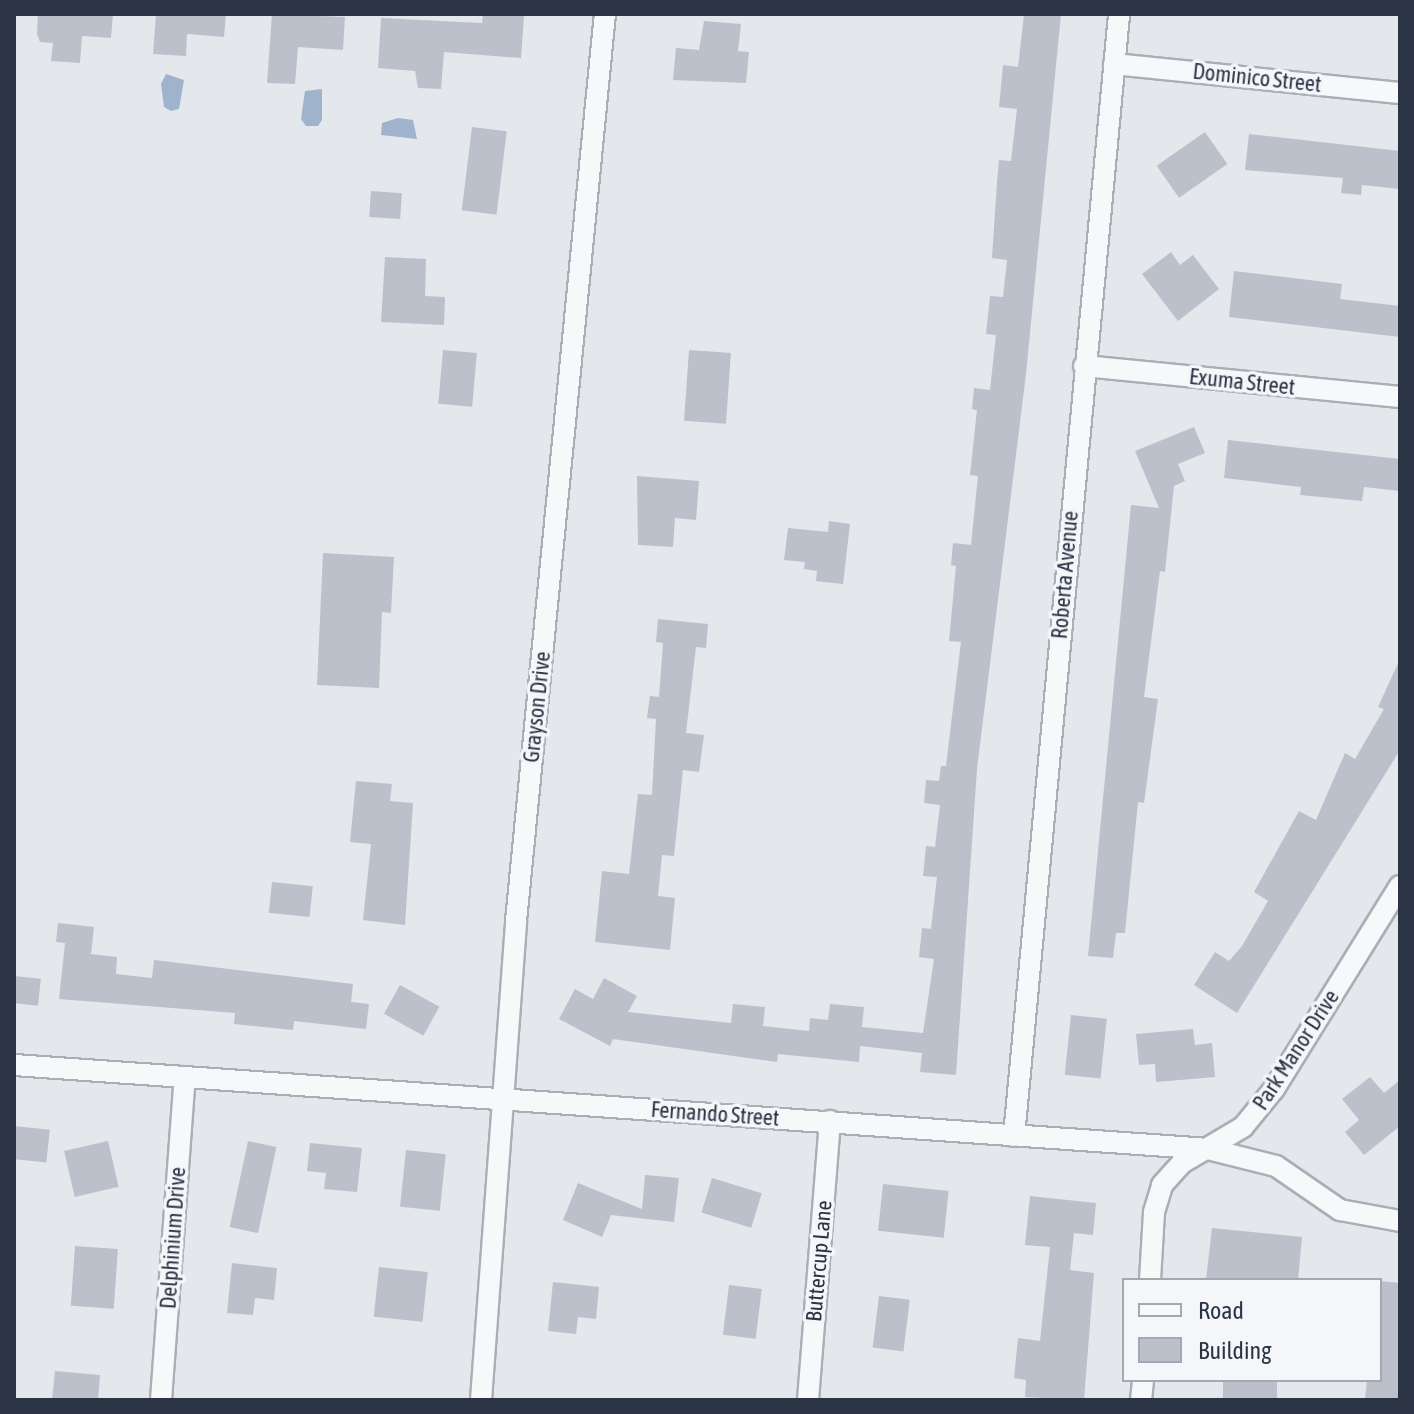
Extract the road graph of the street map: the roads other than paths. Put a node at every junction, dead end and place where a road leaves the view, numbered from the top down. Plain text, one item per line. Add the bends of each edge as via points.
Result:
1 (605, 14) edge
2 (1119, 14) edge
3 (1114, 64) junction
4 (1400, 93) edge
5 (1084, 366) junction
6 (1400, 397) edge
7 (1400, 886) edge
8 (14, 1065) edge
9 (185, 1077) junction
10 (502, 1100) junction
11 (830, 1121) junction
12 (1014, 1136) junction
13 (1208, 1149) junction
14 (1400, 1221) edge
15 (1150, 1278) edge
16 (161, 1400) edge
17 (481, 1400) edge
18 (808, 1400) edge

1 - 10 street, Grayson Drive
2 - 3 street, Roberta Avenue
3 - 4 street, Dominico Street
3 - 5 street, Roberta Avenue
5 - 6 street, Exuma Street
5 - 12 street, Roberta Avenue
7 - 13 street, Park Manor Drive via 1274,1089 1243,1127
8 - 9 street, Fernando Street
9 - 10 street, Fernando Street
9 - 16 street, Delphinium Drive
10 - 11 street, Fernando Street
10 - 17 street, Grayson Drive
11 - 12 street, Fernando Street
11 - 18 street, Buttercup Lane
12 - 13 street, Fernando Street
13 - 14 street, Fernando Street via 1276,1166 1340,1210
13 - 15 street, Park Manor Drive via 1182,1163 1162,1185 1154,1212

